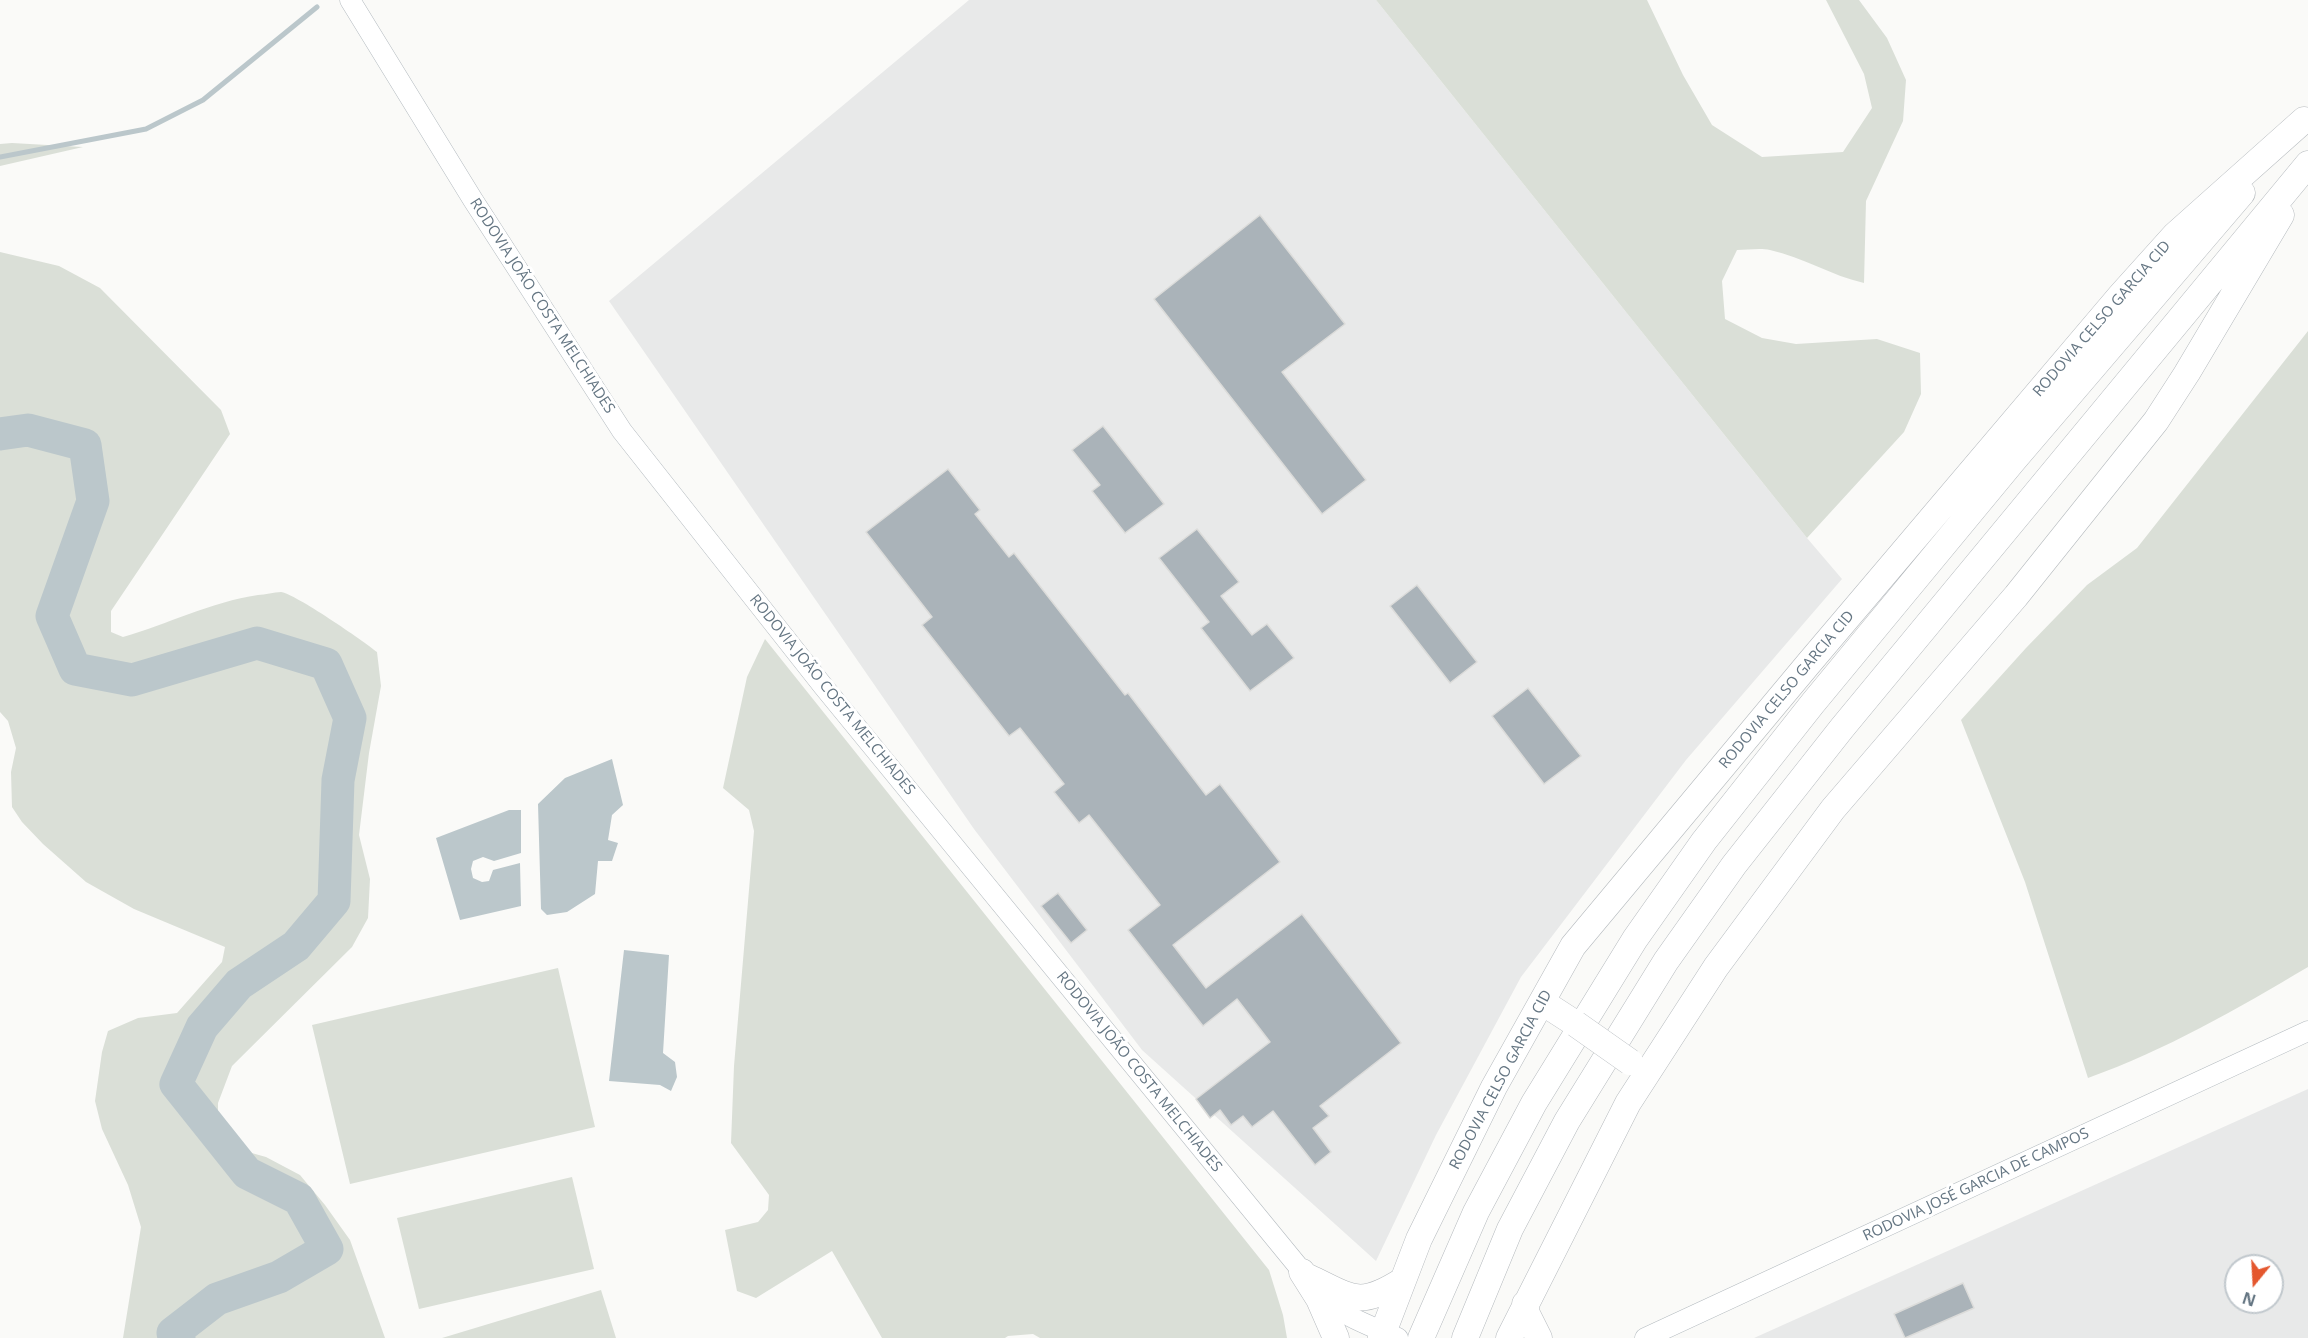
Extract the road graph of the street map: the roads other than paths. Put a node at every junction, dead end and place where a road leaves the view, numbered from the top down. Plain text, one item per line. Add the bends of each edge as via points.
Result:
1 (351, 0) edge
2 (2306, 117) edge
3 (2308, 164) edge
4 (2308, 175) edge
5 (1542, 1002) junction
6 (2308, 1031) edge
7 (1638, 1068) junction
8 (1302, 1271) junction
9 (1402, 1281) junction
10 (1525, 1304) junction
11 (1388, 1336) edge
12 (1336, 1338) edge
13 (1421, 1338) edge
14 (1465, 1338) edge
15 (1509, 1338) edge
16 (1539, 1338) edge
17 (1645, 1338) edge

1 - 8 street, RODOVIA JOÃO COSTA MELCHIADES via 473,200 622,431 823,686
2 - 5 highway, RODOVIA CELSO GARCIA CID via 2175,235 2121,295 1573,946
2 - 13 highway, RODOVIA CELSO GARCIA CID via 2013,461 1704,842 1635,939 1534,1103 1476,1212
3 - 14 highway via 1842,728 1727,875 1666,961 1567,1122 1510,1229
4 - 7 highway via 2156,421 2016,596 1833,809
5 - 7 highway, bridge
5 - 9 highway, RODOVIA CELSO GARCIA CID via 1494,1086
6 - 17 street, RODOVIA JOSÉ GARCIA DE CAMPOS
7 - 10 highway via 1623,1113
8 - 9 highway via 1356,1299 1367,1298
8 - 11 street, RODOVIA JOÃO COSTA MELCHIADES via 1331,1305
8 - 12 highway
9 - 11 highway, RODOVIA CELSO GARCIA CID
10 - 15 highway
10 - 16 highway

